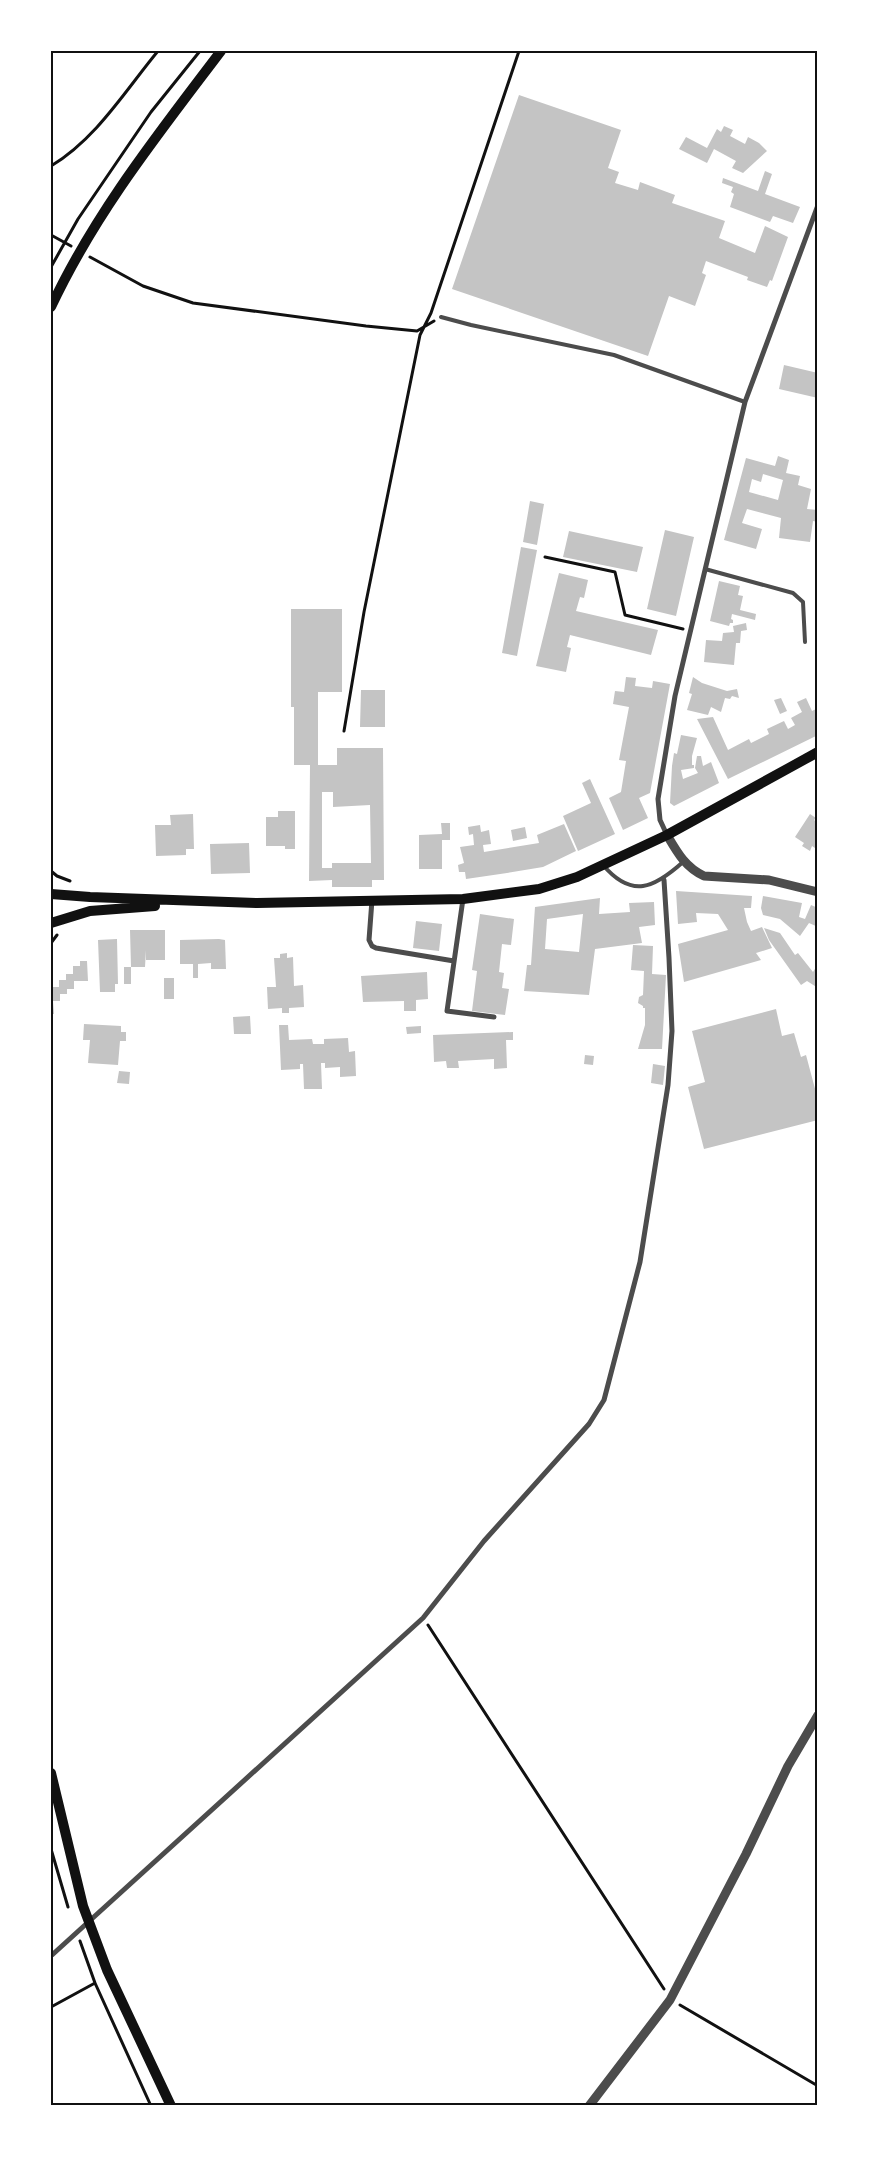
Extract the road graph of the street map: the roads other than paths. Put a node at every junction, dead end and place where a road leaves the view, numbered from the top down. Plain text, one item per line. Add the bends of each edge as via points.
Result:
1 (222, 51) edge
2 (818, 205) edge
3 (51, 308) edge
4 (440, 317) road end
5 (745, 402) junction
6 (706, 569) junction
7 (806, 642) dead end
8 (818, 752) edge
9 (667, 835) junction
10 (684, 862) junction
11 (603, 866) junction
12 (664, 880) junction
13 (818, 892) edge
14 (51, 894) edge
15 (463, 899) junction
16 (372, 900) junction
17 (198, 902) junction
18 (51, 923) edge
19 (454, 961) junction
20 (494, 1017) dead end
21 (818, 1715) edge
22 (51, 1773) edge
23 (52, 1955) edge
24 (171, 2106) edge
25 (590, 2106) edge

1 - 3 main road via 94,225
2 - 5 street
4 - 5 lane via 614,355
5 - 6 street
6 - 7 lane via 793,593 803,602
6 - 9 street via 675,696 658,799 660,820
8 - 9 main road
9 - 10 street
9 - 11 main road
10 - 12 lane
10 - 13 street via 709,878 769,880
11 - 12 lane via 615,879 633,886 647,886
11 - 15 main road via 539,889
12 - 23 street via 672,1032 668,1085 640,1262 604,1400 589,1424 484,1541 423,1618
14 - 17 main road
15 - 16 main road
15 - 19 street
16 - 17 main road
16 - 19 street via 369,940 372,946
17 - 18 main road via 90,911
19 - 20 street via 447,1011
21 - 25 street via 788,1766 670,2000
22 - 24 main road via 83,1906 107,1970

